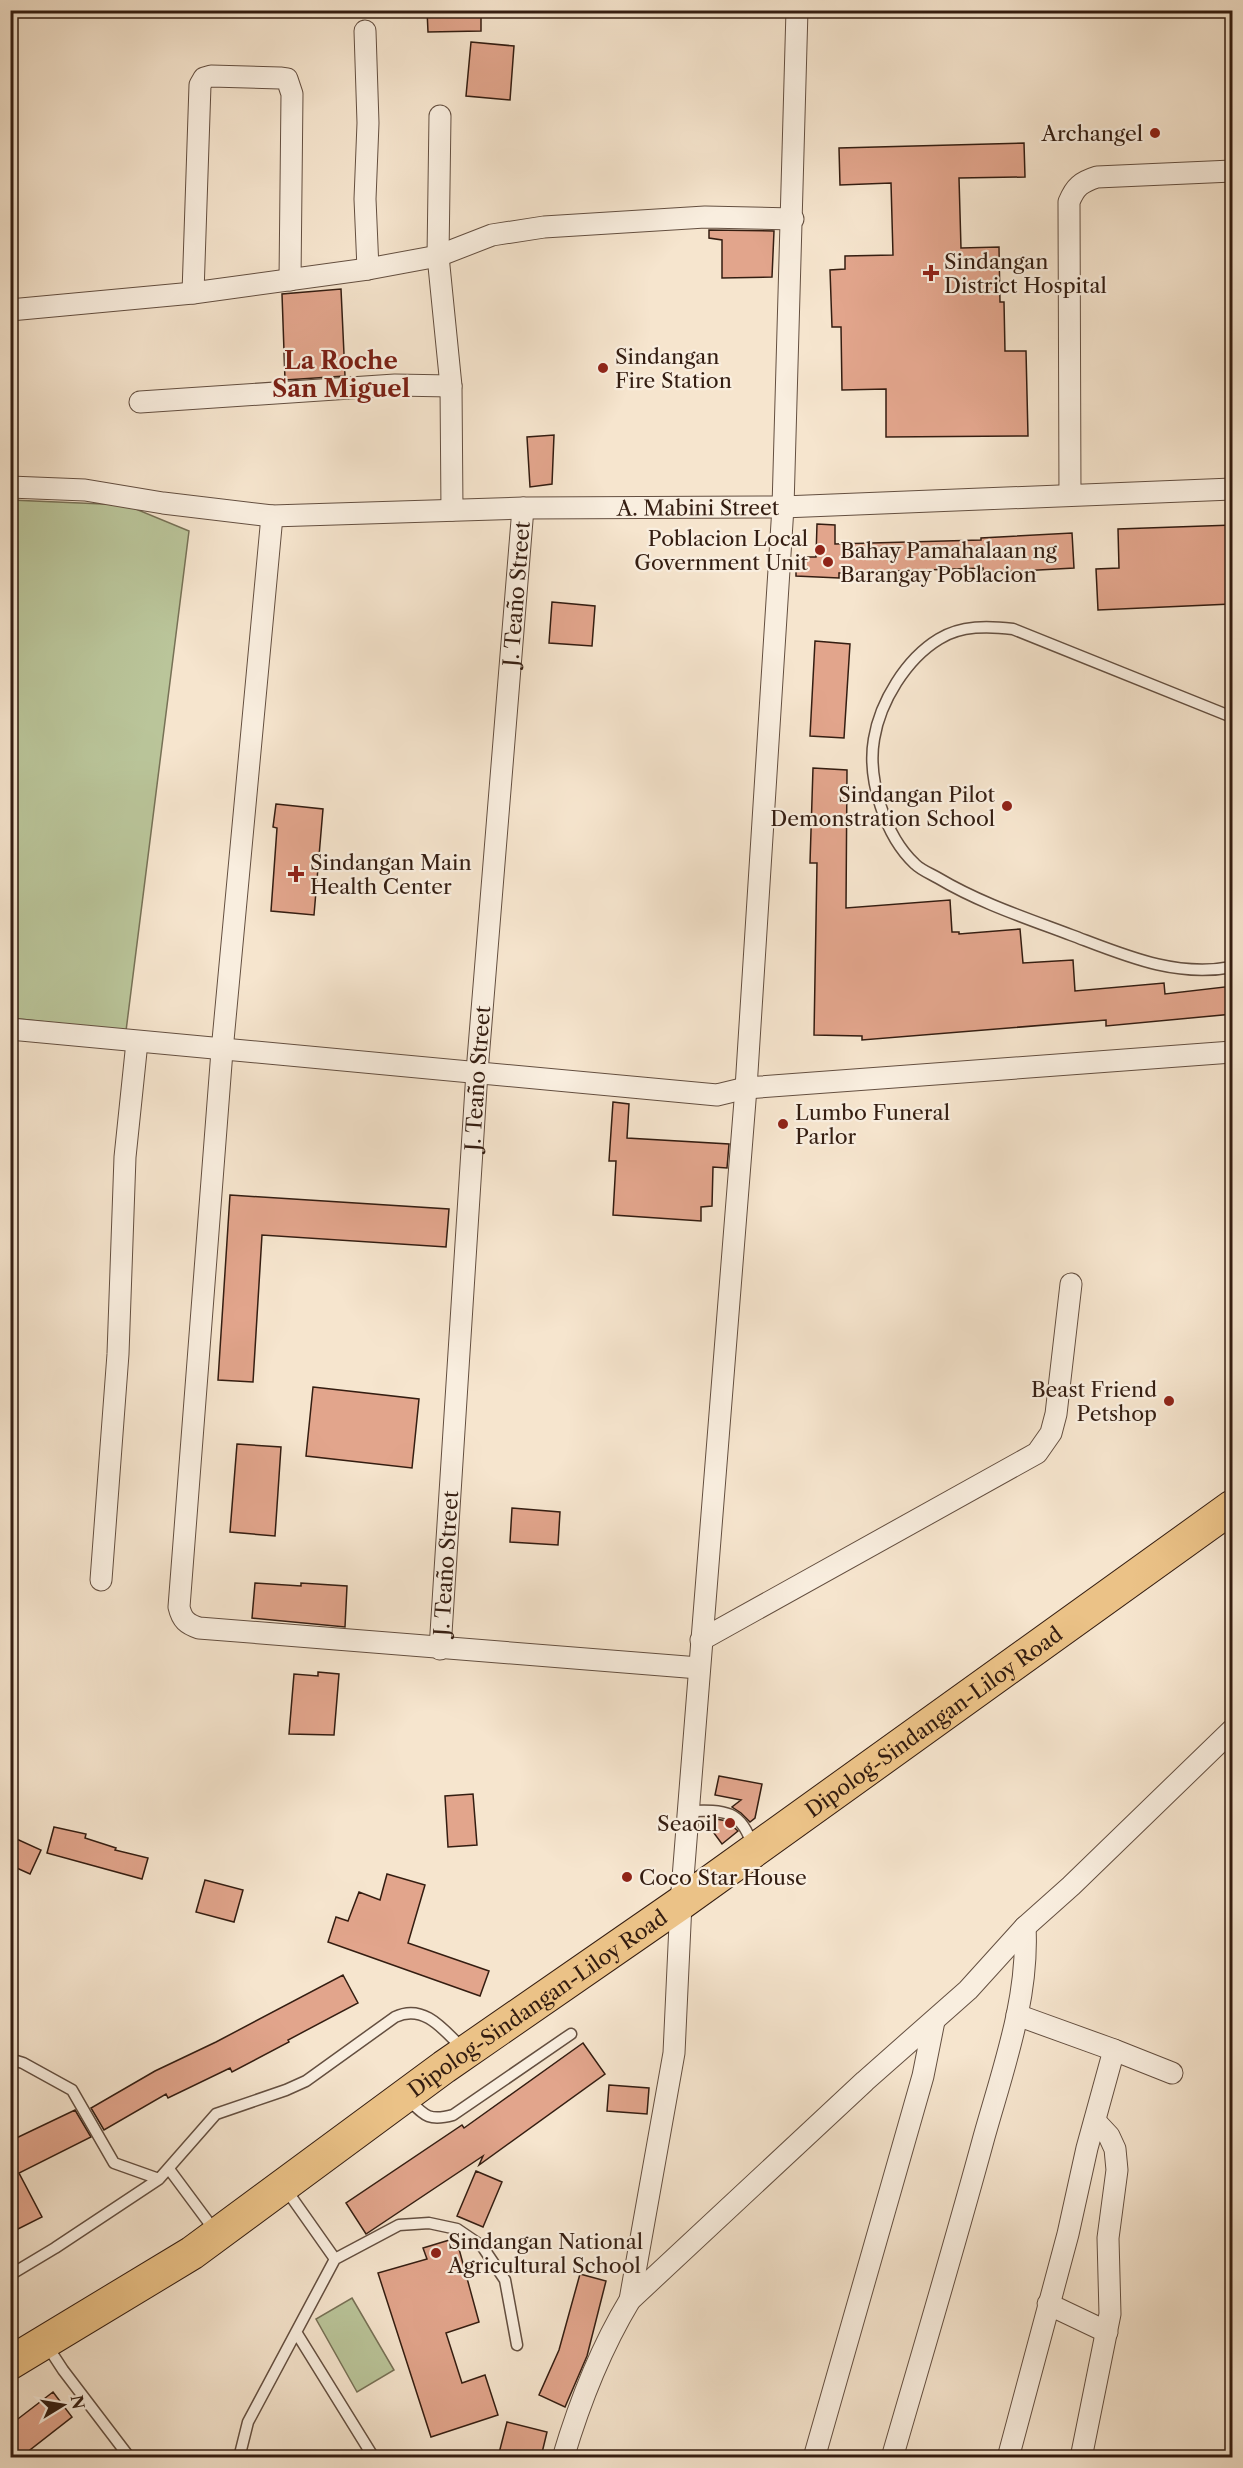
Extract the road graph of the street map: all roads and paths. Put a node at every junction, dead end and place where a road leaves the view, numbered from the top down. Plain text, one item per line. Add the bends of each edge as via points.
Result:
1 (797, 10) edge
2 (365, 31) dead end
3 (440, 116) dead end
4 (1233, 171) edge
5 (793, 219) junction
6 (438, 256) junction
7 (368, 269) junction
8 (290, 280) junction
9 (193, 293) junction
10 (10, 310) edge
11 (451, 386) junction
12 (140, 402) dead end
13 (10, 487) edge
14 (1233, 489) edge
15 (1070, 495) junction
16 (783, 507) junction
17 (523, 508) junction
18 (452, 510) junction
19 (272, 516) junction
20 (1233, 717) edge
21 (1233, 967) edge
22 (10, 1029) edge
23 (137, 1042) junction
24 (222, 1051) junction
25 (1233, 1052) edge
26 (477, 1072) junction
27 (746, 1088) junction
28 (1071, 1284) dead end
29 (1233, 1507) edge
30 (101, 1580) dead end
31 (701, 1640) junction
32 (440, 1649) junction
33 (699, 1668) junction
34 (1233, 1730) edge
35 (688, 1811) junction
36 (754, 1851) junction
37 (681, 1903) junction
38 (1024, 1927) junction
39 (1017, 2015) junction
40 (934, 2021) junction
41 (570, 2034) dead end
42 (1114, 2050) junction
43 (466, 2052) junction
44 (10, 2059) edge
45 (1172, 2073) dead end
46 (405, 2096) junction
47 (1095, 2121) junction
48 (169, 2169) junction
49 (159, 2179) junction
50 (283, 2186) junction
51 (217, 2235) junction
52 (335, 2259) junction
53 (10, 2275) edge
54 (630, 2300) junction
55 (1048, 2304) junction
56 (1107, 2331) junction
57 (296, 2332) junction
58 (45, 2343) junction
59 (517, 2345) dead end
60 (10, 2363) edge
61 (130, 2457) edge
62 (239, 2457) edge
63 (374, 2457) edge
64 (563, 2457) edge
65 (814, 2457) edge
66 (892, 2457) edge
67 (1008, 2457) edge
68 (1082, 2457) edge

1 - 5 street
2 - 7 street
3 - 6 street
4 - 15 street via 1097,177 1074,188 1069,202
5 - 6 street via 705,217 544,227 492,235
5 - 16 street
6 - 7 street
6 - 11 street
7 - 8 street
8 - 9 street
8 - 9 street via 289,82 280,78 211,76 204,78 201,85
9 - 10 street
11 - 12 street
11 - 18 street
13 - 19 street, A. Mabini Street via 85,489
14 - 15 street, A. Mabini Street
15 - 16 street, A. Mabini Street
16 - 17 street, A. Mabini Street
16 - 27 street
17 - 18 street, A. Mabini Street
17 - 26 street, J. Teaño Street
18 - 19 street, A. Mabini Street
19 - 24 street
20 - 21 lane via 1013,629 962,629 939,638 916,657 898,680 874,739 873,762 882,813 894,838 915,864 967,895 1146,963 1188,971
22 - 23 street
23 - 24 street
23 - 30 street via 125,1157 118,1354
24 - 26 street
24 - 32 street via 181,1616 199,1628
25 - 27 street
26 - 27 street via 717,1095
26 - 32 street, J. Teaño Street
27 - 31 street
28 - 31 street via 1056,1414 1051,1433 1037,1453
29 - 36 highway, Dipolog-Sindangan-Liloy Road
31 - 33 street
32 - 33 street
33 - 35 street
34 - 38 street
35 - 36 lane via 732,1814 744,1824
35 - 37 street
36 - 37 highway, Dipolog-Sindangan-Liloy Road
37 - 43 highway, Dipolog-Sindangan-Liloy Road
37 - 54 street via 674,2053
38 - 39 street via 1026,1950
38 - 40 street via 968,1990
39 - 42 street
39 - 66 street
40 - 54 street
40 - 65 street via 923,2076
41 - 46 lane via 453,2115 426,2117
42 - 45 street
42 - 47 street
43 - 46 highway, Dipolog-Sindangan-Liloy Road
43 - 48 lane via 429,2018 418,2012 406,2012 306,2081 216,2114
44 - 49 lane via 72,2090 114,2163
46 - 50 highway, Dipolog-Sindangan-Liloy Road
47 - 55 street
47 - 56 street via 1109,2136 1117,2170 1108,2238
48 - 49 lane
48 - 51 lane
49 - 53 lane
50 - 51 highway, Dipolog-Sindangan-Liloy Road
50 - 52 lane
51 - 58 highway, Dipolog-Sindangan-Liloy Road
52 - 57 lane
52 - 59 lane via 399,2225 429,2223 458,2229 482,2246 505,2280
54 - 64 street via 615,2325
55 - 56 street
55 - 67 street
56 - 68 street
57 - 62 lane via 248,2422
57 - 63 lane
58 - 60 highway, Dipolog-Sindangan-Liloy Road
58 - 61 lane

